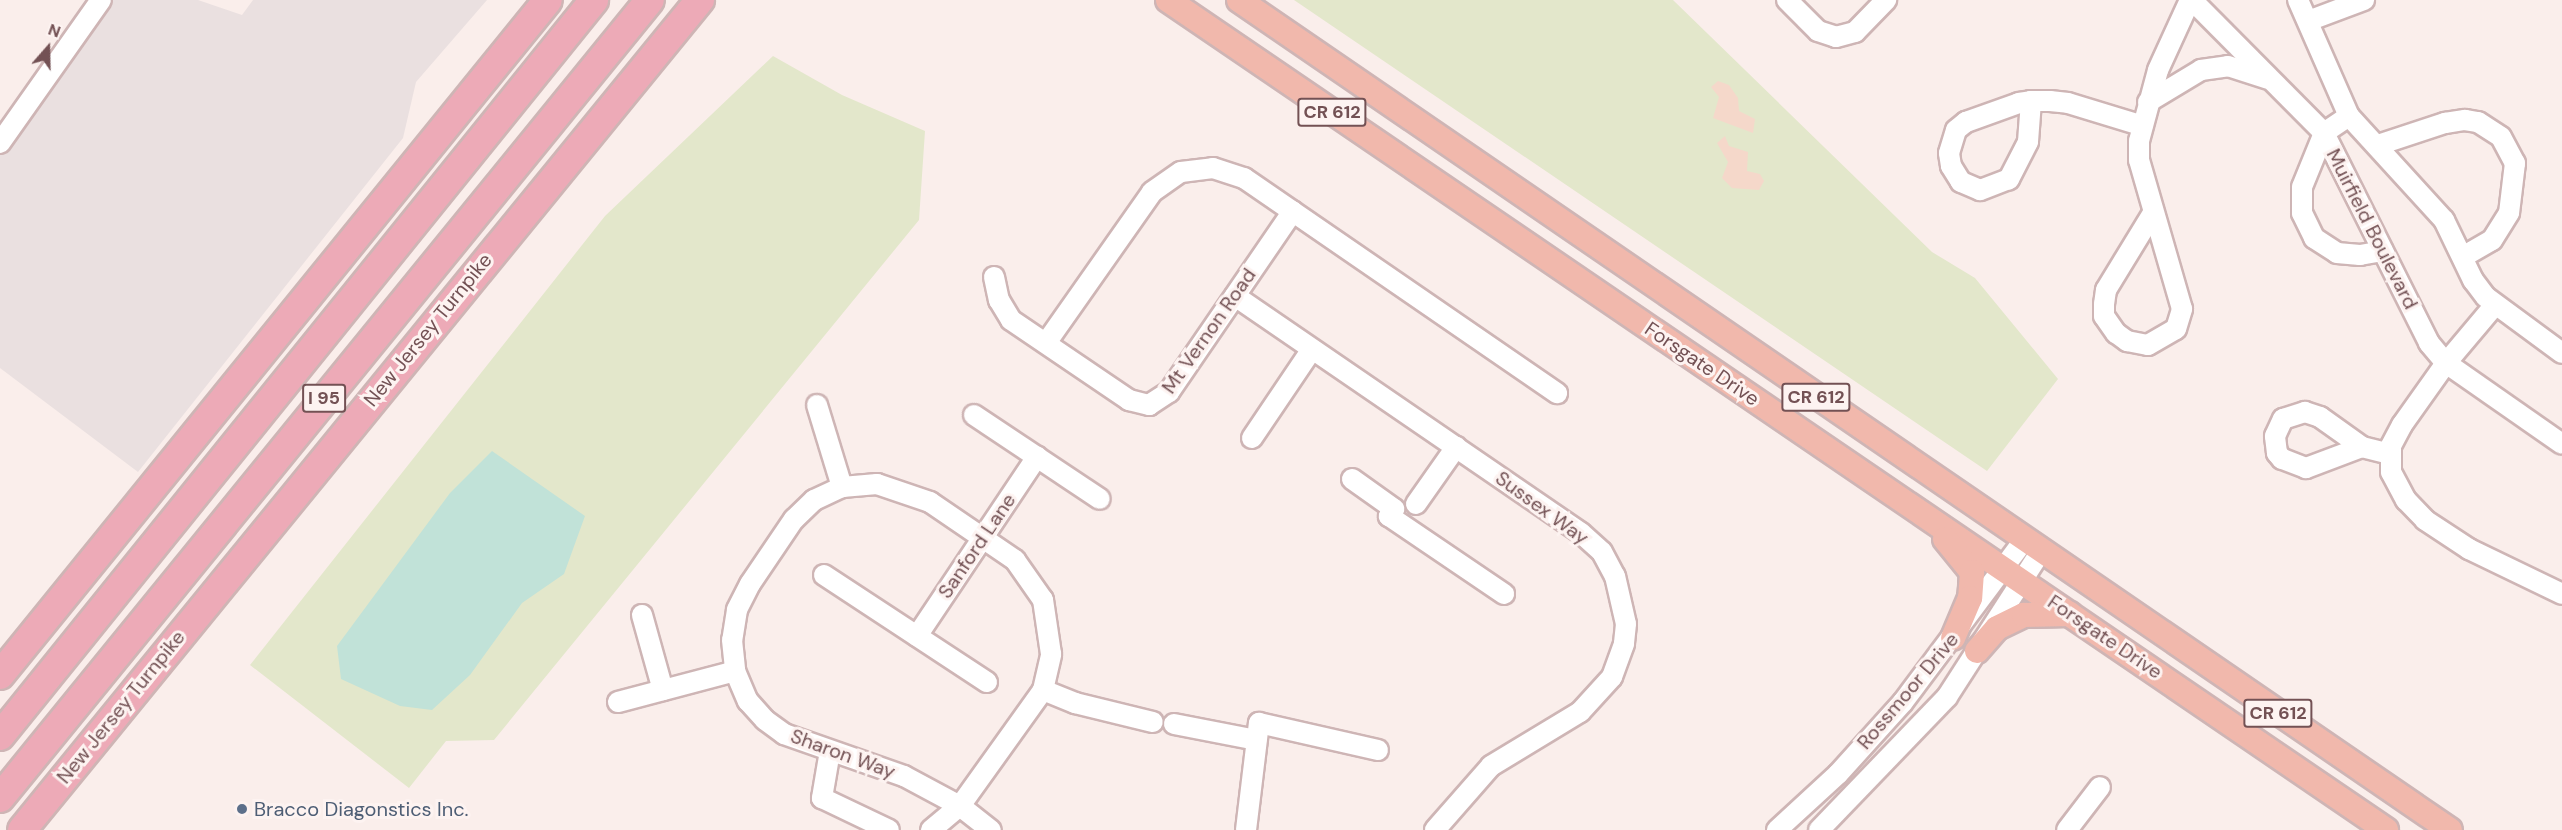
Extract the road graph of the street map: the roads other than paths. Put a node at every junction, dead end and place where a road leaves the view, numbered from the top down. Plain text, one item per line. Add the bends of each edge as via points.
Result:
1 (101, 0) edge
2 (548, 0) edge
3 (594, 0) edge
4 (650, 0) edge
5 (700, 0) edge
6 (1168, 0) edge
7 (1239, 0) edge
8 (1787, 0) edge
9 (1886, 0) edge
10 (2191, 0) edge
11 (2298, 0) edge
12 (2364, 0) edge
13 (2308, 21) junction
14 (2275, 82) junction
15 (2031, 101) junction
16 (2148, 102) junction
17 (2349, 116) junction
18 (2143, 126) junction
19 (2324, 133) junction
20 (0, 143) edge
21 (2378, 145) junction
22 (1293, 211) junction
23 (2153, 213) junction
24 (2383, 251) junction
25 (2463, 257) junction
26 (994, 277) dead end
27 (1235, 296) junction
28 (2494, 306) junction
29 (1046, 343) junction
30 (1312, 349) junction
31 (2562, 353) edge
32 (2446, 363) junction
33 (1557, 393) dead end
34 (818, 405) dead end
35 (974, 415) dead end
36 (1252, 438) dead end
37 (2562, 444) edge
38 (1456, 447) junction
39 (2362, 447) dead end
40 (2390, 454) junction
41 (1037, 457) junction
42 (1352, 478) dead end
43 (842, 487) junction
44 (1100, 500) dead end
45 (1416, 504) dead end
46 (1912, 506) junction
47 (983, 536) junction
48 (2033, 545) junction
49 (824, 574) dead end
50 (2014, 575) junction
51 (1504, 594) dead end
52 (2562, 594) edge
53 (2070, 614) junction
54 (642, 615) dead end
55 (917, 636) junction
56 (1953, 638) junction
57 (1977, 651) junction
58 (735, 670) junction
59 (0, 675) edge
60 (987, 682) dead end
61 (663, 690) junction
62 (1042, 690) junction
63 (618, 702) dead end
64 (1153, 722) dead end
65 (1174, 724) dead end
66 (1257, 732) junction
67 (0, 736) edge
68 (1864, 745) junction
69 (1378, 750) dead end
70 (830, 751) junction
71 (1880, 767) junction
72 (2100, 787) dead end
73 (0, 798) edge
74 (960, 806) junction
75 (2380, 828) edge
76 (22, 830) edge
77 (889, 830) edge
78 (931, 830) edge
79 (991, 830) edge
80 (1247, 830) edge
81 (1435, 830) edge
82 (1778, 830) edge
83 (1819, 830) edge
84 (2067, 830) edge
85 (2450, 830) edge

1 - 20 street
2 - 59 highway
3 - 67 highway, I 95
4 - 73 highway, New Jersey Turnpike / I 95
5 - 76 highway, New Jersey Turnpike / I 95
6 - 46 main road, Forsgate Drive / CR 612
7 - 48 main road, Forsgate Drive / CR 612
8 - 9 street via 1818,31 1836,37 1855,32
10 - 14 street, Muirfield Boulevard
10 - 16 street via 2170,40
11 - 13 street, Muirfield Boulevard
12 - 13 street
13 - 17 street, Muirfield Boulevard
14 - 16 street via 2235,67 2201,70
14 - 19 street, Muirfield Boulevard
15 - 15 street via 1966,122 1956,130 1949,153 1951,166 1961,182 1980,190 2009,179 2028,142
15 - 18 street via 2089,108
16 - 18 street
17 - 19 street
17 - 21 street, Muirfield Boulevard
18 - 23 street via 2139,160
19 - 24 street, Muirfield Boulevard
19 - 24 street via 2302,187 2300,200 2307,228 2324,247 2337,254
21 - 25 street, Muirfield Boulevard via 2444,220
21 - 25 street via 2465,120 2478,122 2501,137 2515,163 2509,213 2492,240
22 - 27 street, Mt Vernon Road
22 - 29 street via 1229,170 1196,169 1162,182
22 - 33 street
23 - 23 street via 2106,290 2103,303 2104,315 2116,333 2127,341 2148,345 2176,330 2182,309
24 - 32 street, Muirfield Boulevard via 2429,343
25 - 28 street, Muirfield Boulevard via 2473,280
26 - 29 street, Mt Vernon Road via 999,300 1011,320
27 - 29 street, Mt Vernon Road via 1169,392 1149,405 1129,400
27 - 30 street, Sussex Way
28 - 31 street, Muirfield Boulevard
28 - 32 street
30 - 36 street
30 - 38 street, Sussex Way
32 - 37 street, Muirfield Boulevard
32 - 40 street via 2402,425
34 - 43 street
35 - 41 street
38 - 45 street
38 - 81 street, Sussex Way via 1581,533 1602,552 1615,576 1626,624 1619,660 1593,701 1491,766
39 - 40 street
40 - 52 street via 2391,472 2406,500 2425,520 2469,549
41 - 44 street
41 - 47 street, Sanford Lane
42 - 51 street via 1394,509 1389,516
43 - 47 street, Sharon Way via 876,484 901,490 930,502
43 - 58 street, Sharon Way via 814,500 794,519 750,584 737,610 732,640
46 - 50 main road, Forsgate Drive / CR 612
46 - 56 main road via 1972,572 1970,597
47 - 55 street, Sanford Lane
47 - 62 street, Sharon Way via 1015,560 1043,600 1051,654
48 - 50 street, Rossmoor Drive
48 - 85 main road, Forsgate Drive / CR 612
49 - 55 street
50 - 53 main road, Forsgate Drive / CR 612
50 - 56 street, Rossmoor Drive
50 - 57 street, Rossmoor Drive
53 - 57 main road via 2024,615 1997,628
53 - 75 main road, Forsgate Drive / CR 612
54 - 61 street
55 - 60 street
56 - 68 street, Rossmoor Drive
57 - 71 street, Rossmoor Drive via 1947,696
58 - 61 street
58 - 70 street, Sharon Way via 748,701 765,720 784,734
61 - 63 street
62 - 64 street via 1075,703
62 - 74 street, Sharon Way
65 - 66 street
66 - 69 street
66 - 80 street
68 - 71 street
68 - 82 street, Rossmoor Drive
70 - 74 street, Sharon Way via 904,776
70 - 77 street via 822,798
71 - 83 street, Rossmoor Drive
72 - 84 street
74 - 78 street
74 - 79 street, Sharon Way

